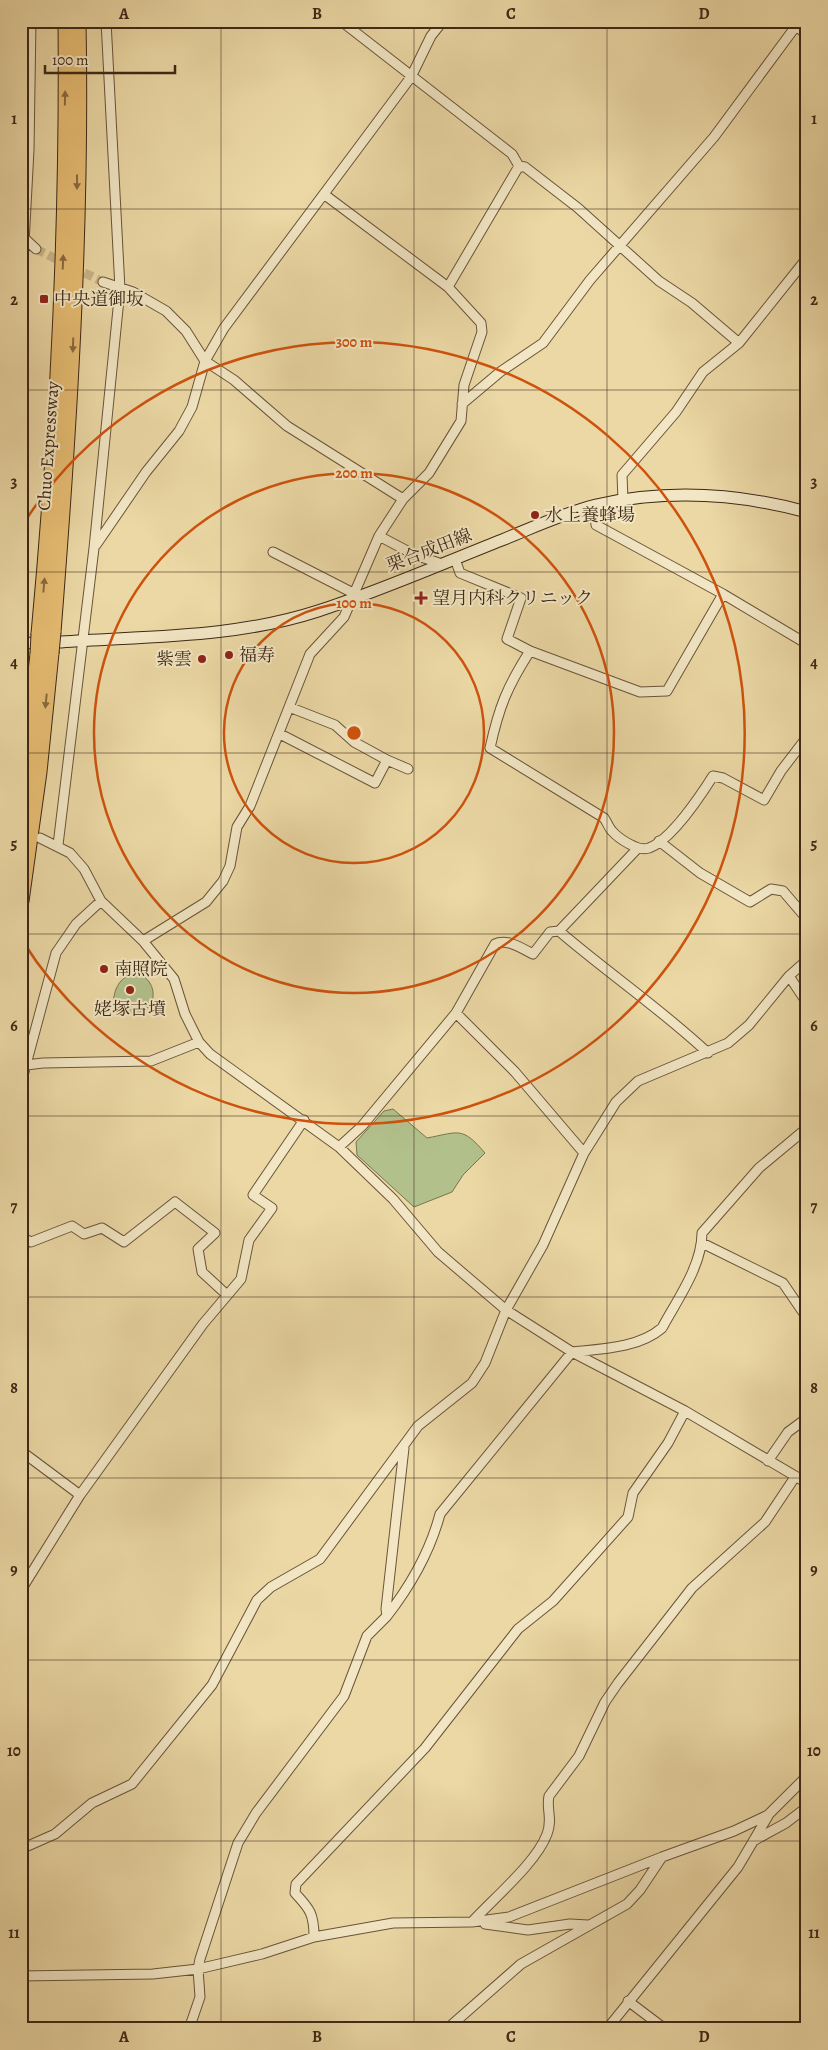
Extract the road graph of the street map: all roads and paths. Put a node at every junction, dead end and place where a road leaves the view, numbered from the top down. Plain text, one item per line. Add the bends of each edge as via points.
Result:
1 (31, 21) edge
2 (66, 21) edge
3 (78, 21) edge
4 (106, 21) edge
5 (341, 21) edge
6 (443, 21) edge
7 (794, 24) edge
8 (807, 35) edge
9 (411, 77) junction
10 (519, 166) junction
11 (325, 194) junction
12 (23, 236) edge
13 (619, 246) junction
14 (36, 250) tunnel mouth
15 (807, 258) edge
16 (103, 282) tunnel mouth
17 (448, 287) junction
18 (120, 289) junction
19 (21, 299) edge
20 (739, 343) junction
21 (205, 361) junction
22 (462, 404) junction
23 (403, 499) junction
24 (623, 500) junction
25 (594, 506) junction
26 (807, 512) edge
27 (379, 536) junction
28 (94, 548) junction
29 (273, 552) dead end
30 (455, 559) junction
31 (442, 564) junction
32 (723, 594) junction
33 (353, 596) junction
34 (82, 640) junction
35 (42, 643) edge
36 (807, 644) edge
37 (530, 651) junction
38 (290, 707) junction
39 (280, 734) junction
40 (807, 737) edge
41 (387, 760) junction
42 (408, 769) dead end
43 (21, 802) edge
44 (40, 838) dead end
45 (659, 840) junction
46 (58, 845) junction
47 (638, 848) junction
48 (21, 901) edge
49 (101, 901) junction
50 (807, 919) edge
51 (559, 931) junction
52 (143, 941) junction
53 (807, 960) edge
54 (788, 976) junction
55 (807, 1003) edge
56 (456, 1012) junction
57 (199, 1042) junction
58 (708, 1052) junction
59 (26, 1066) junction
60 (21, 1083) edge
61 (304, 1120) junction
62 (807, 1128) edge
63 (339, 1147) junction
64 (584, 1153) junction
65 (21, 1237) edge
66 (702, 1243) junction
67 (227, 1295) junction
68 (506, 1310) junction
69 (807, 1318) edge
70 (572, 1352) junction
71 (685, 1411) junction
72 (807, 1418) edge
73 (404, 1447) junction
74 (21, 1451) edge
75 (768, 1461) junction
76 (795, 1477) junction
77 (807, 1483) edge
78 (80, 1495) junction
79 (21, 1590) edge
80 (387, 1616) junction
81 (807, 1776) edge
82 (807, 1806) edge
83 (768, 1815) junction
84 (753, 1842) junction
85 (21, 1849) edge
86 (662, 1856) junction
87 (472, 1922) junction
88 (588, 1925) junction
89 (314, 1937) junction
90 (198, 1970) junction
91 (21, 1976) edge
92 (628, 2001) junction
93 (188, 2029) edge
94 (447, 2029) edge
95 (608, 2029) edge
96 (664, 2029) edge

1 - 12 street
35 -> 2 highway, Chuo Expressway via 61,310
3 -> 35 highway, Chuo Expressway via 74,327 68,444
4 - 18 street
5 - 9 street
6 - 9 street via 431,36
7 - 8 street
7 - 13 street via 714,137
9 - 10 street via 512,154
9 - 11 street
10 - 13 street via 525,167 570,202
10 - 17 street
11 - 17 street
11 - 21 street via 267,268
12 - 14 street
12 - 19 street
13 - 20 street
13 - 22 street via 543,343 500,372
15 - 20 street
16 - 18 street
17 - 22 street via 480,322 482,332 464,385
18 - 21 street via 134,292 166,311 186,331
18 - 28 street
20 - 24 street via 704,372 676,412 622,475
21 - 23 street via 234,380 287,426
21 - 28 street via 192,407 179,431 135,486
22 - 23 street via 461,421 452,439 429,473
23 - 27 street
24 - 25 main road, 栗合成田線
24 - 26 main road, 栗合成田線 via 663,495 728,496
25 - 30 main road, 栗合成田線
25 - 32 street via 596,525
27 - 31 street via 415,555
27 - 33 street
28 - 34 street
29 - 33 street
30 - 31 main road, 栗合成田線
30 - 37 street via 460,573 521,598 507,639
31 - 33 main road, 栗合成田線
32 - 36 street
32 - 37 street via 667,691 640,692
33 - 34 main road, 栗合成田線 via 318,611 237,631
33 - 38 street via 344,617 310,654
34 - 35 main road, 栗合成田線
34 - 46 street
35 - 43 highway, Chuo Expressway
35 -> 48 highway, Chuo Expressway via 39,772
37 - 47 street via 512,679 499,709 490,748 604,818 612,831
38 - 39 street
38 - 41 street via 335,725 354,742
39 - 41 street via 375,783
39 - 52 street via 250,806 237,828 224,881 206,902
40 - 45 street via 764,800 723,778 712,776 696,804
41 - 42 street
44 - 46 street
45 - 47 street via 649,848
45 - 50 street via 700,873 750,902 771,890 783,890
46 - 49 street via 84,869
47 - 51 street
49 - 52 street
49 - 59 street via 76,924 56,953
51 - 56 street via 550,932 532,954 506,942 495,944
51 - 58 street
52 - 57 street via 174,979 185,1014
53 - 54 street
54 - 55 street
54 - 58 street via 749,1025 728,1042
56 - 63 street via 382,1103
56 - 64 street via 515,1072
57 - 59 street via 151,1061
57 - 61 street via 247,1082
58 - 64 street via 638,1081 616,1102
59 - 60 street
61 - 63 street
61 - 67 street via 253,1195 272,1208 249,1240 241,1279
62 - 66 street via 759,1168 702,1233
63 - 68 street via 394,1199 438,1252
64 - 68 street via 543,1245
65 - 67 street via 31,1242 72,1226 84,1234 102,1228 124,1242 175,1202 216,1233 198,1249 202,1272
66 - 69 street via 783,1283
66 - 70 street via 689,1277 662,1328 654,1335 628,1344
67 - 78 street
68 - 70 street
68 - 73 street via 485,1363 472,1383 418,1426
70 - 71 street
70 - 80 street via 440,1514 432,1543 403,1596
71 - 75 street
71 - 89 street via 633,1493 628,1517 553,1601 518,1628 425,1748 296,1884 295,1893 310,1909
72 - 75 street via 788,1432
73 - 80 street
73 - 85 street via 320,1559 271,1587 257,1600 212,1685 132,1784 92,1803 55,1834
74 - 78 street
75 - 76 street
76 - 77 street
76 - 87 street via 766,1522 692,1588 618,1683 605,1702 580,1756 549,1796 547,1803 551,1817 547,1834 533,1858
78 - 79 street
80 - 90 street via 367,1636 344,1696 256,1813 238,1843
81 - 83 street via 785,1802
82 - 84 street
83 - 84 street
83 - 86 street via 734,1832
84 - 92 street via 738,1867
86 - 87 street via 510,1918
86 - 88 street via 627,1904
87 - 88 street via 528,1930
87 - 89 street via 393,1923
88 - 94 street via 521,1964
89 - 90 street
90 - 91 street
90 - 93 street via 200,1997
92 - 95 street
92 - 96 street

